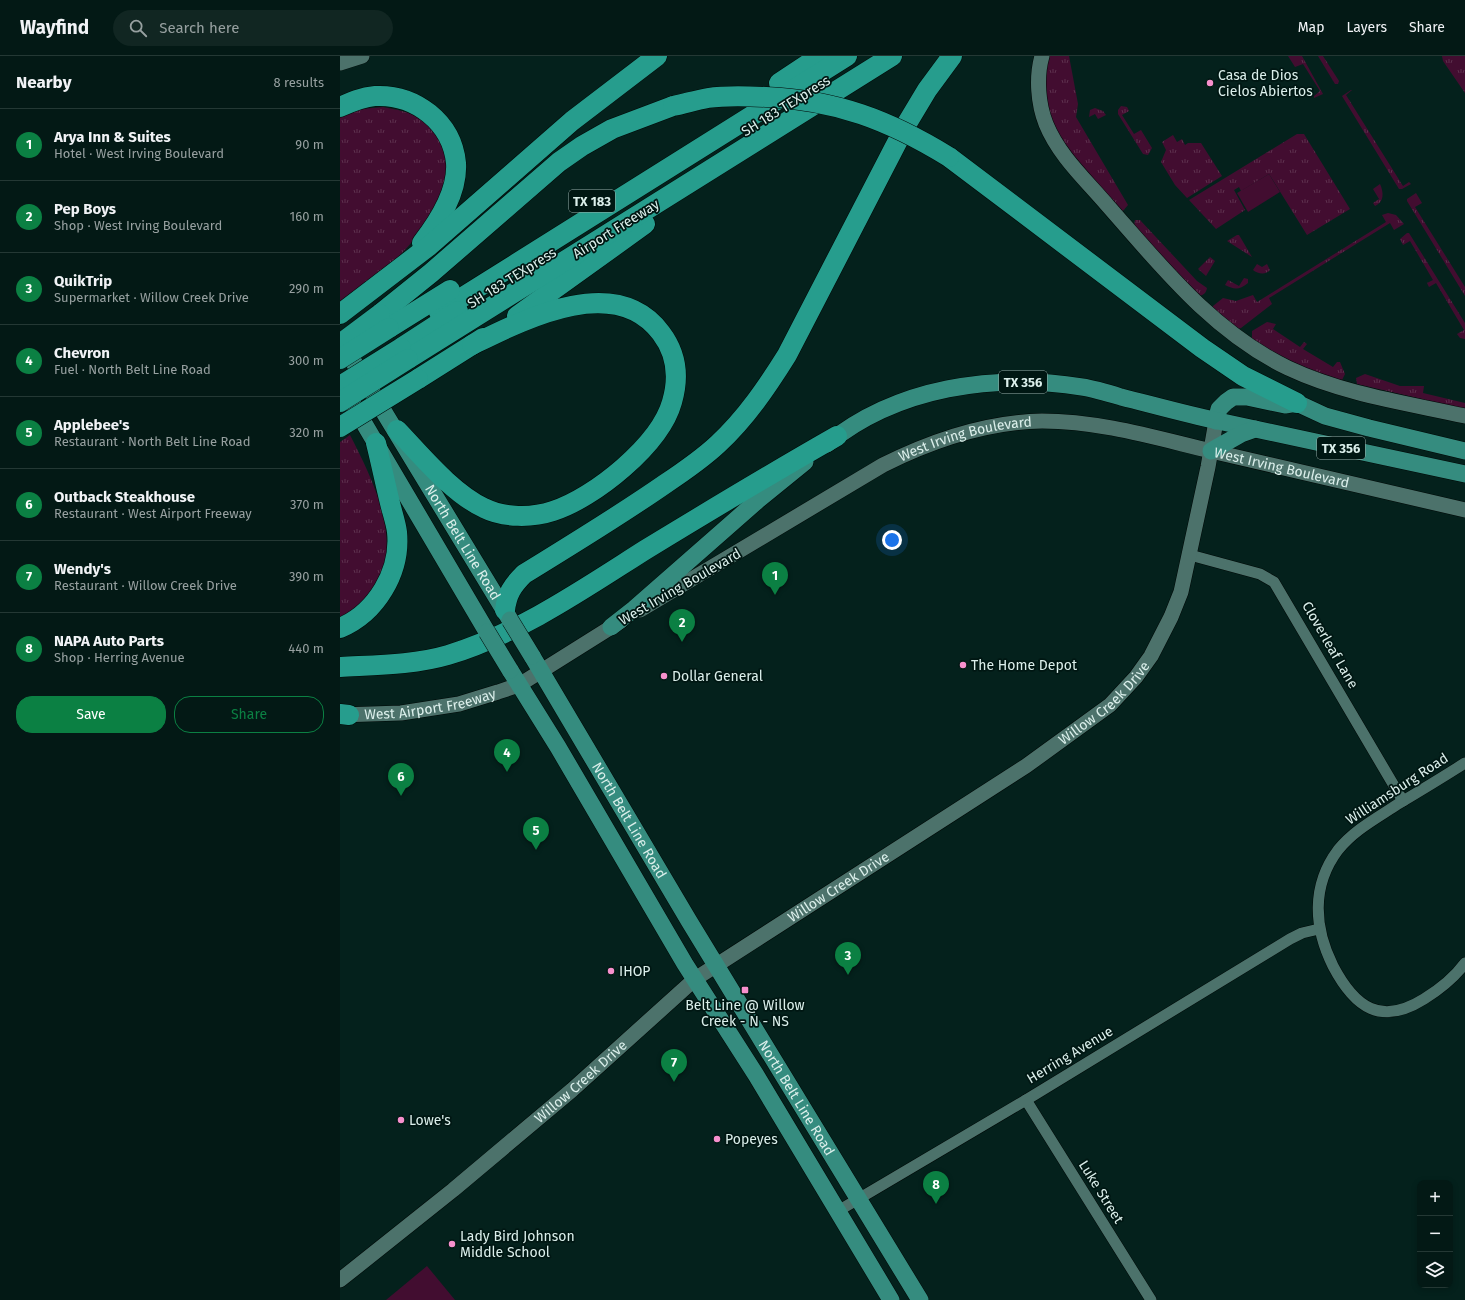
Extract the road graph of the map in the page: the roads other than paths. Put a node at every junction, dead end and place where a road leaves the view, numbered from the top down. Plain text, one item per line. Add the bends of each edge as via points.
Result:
1 (362, 56) edge
2 (657, 56) edge
3 (820, 56) edge
4 (847, 56) edge
5 (866, 56) edge
6 (892, 56) edge
7 (952, 56) edge
8 (1042, 56) edge
9 (340, 63) edge
10 (340, 108) edge
11 (699, 177) junction
12 (400, 269) junction
13 (340, 314) edge
14 (395, 338) junction
15 (340, 339) edge
16 (340, 344) edge
17 (472, 345) junction
18 (340, 359) edge
19 (340, 375) edge
20 (340, 384) edge
21 (340, 402) edge
22 (1297, 403) junction
23 (1465, 416) edge
24 (1216, 421) junction
25 (340, 427) edge
26 (1256, 429) junction
27 (396, 430) junction
28 (837, 436) junction
29 (376, 443) junction
30 (1211, 451) junction
31 (1465, 451) edge
32 (1465, 474) edge
33 (1465, 510) edge
34 (1190, 555) junction
35 (508, 615) junction
36 (612, 627) junction
37 (340, 628) edge
38 (340, 667) edge
39 (541, 671) junction
40 (519, 685) junction
41 (343, 715) edge
42 (1465, 763) edge
43 (1403, 801) junction
44 (1319, 928) junction
45 (1465, 963) edge
46 (716, 964) junction
47 (695, 979) junction
48 (1026, 1100) junction
49 (858, 1199) junction
50 (838, 1211) junction
51 (340, 1280) edge
52 (891, 1300) edge
53 (920, 1300) edge
54 (1151, 1300) edge

1 - 9 street
2 - 12 highway via 572,121
3 - 14 highway, Airport Freeway / TX 183
4 - 14 highway, SH 183 TEXpress
5 - 14 highway, SH 183 TEXpress
6 - 11 highway, Airport Freeway / TX 183
7 - 35 highway via 906,125 787,355 765,391 717,445 686,470 524,574 509,590
8 - 23 street via 1039,78 1046,125 1066,158 1177,283 1217,322 1234,336 1286,367 1309,377 1345,389
10 - 12 highway via 374,96 414,103 431,113 443,128 452,146 456,164 449,200 426,237
11 - 14 highway, Airport Freeway / TX 183
11 - 17 highway via 642,228
12 - 13 highway
14 - 16 highway, bridge
14 - 18 highway, Airport Freeway / TX 183, bridge
14 - 19 highway, SH 183 TEXpress
14 - 20 highway, SH 183 TEXpress, bridge
14 - 21 highway, Airport Freeway / TX 183, bridge
14 - 22 highway, bridge via 431,273 559,162 612,129 673,106 709,98 792,98 869,116 914,136 949,157 1202,348 1243,376
15 - 27 main road, North Belt Line Road
17 - 25 highway, bridge
17 - 27 highway via 526,320 557,310 597,303 616,304 635,311 654,323 667,341 675,360 677,382 672,404 661,426 624,468 576,502 530,516 507,515 485,509 443,477
20 - 29 main road, North Belt Line Road
22 - 24 main road via 1285,405 1247,397 1233,397 1219,409
22 - 31 main road, TX 356 via 1325,416
24 - 26 main road, TX 356
24 - 28 main road, TX 356 via 1083,387 1014,381 978,383 942,390 877,414
24 - 30 street, Willow Creek Drive
26 - 30 main road via 1241,434
26 - 32 main road, TX 356
27 - 35 main road, North Belt Line Road
28 - 36 main road via 757,501
28 - 38 highway via 746,488 524,624 446,655 409,662
29 - 37 highway via 397,532 392,574 382,594 368,610 350,624
29 - 40 main road, North Belt Line Road, bridge
30 - 33 street, West Irving Boulevard
30 - 34 street, Willow Creek Drive
30 - 36 street, West Irving Boulevard via 1109,427 1042,422 985,428 954,435 913,450 883,465
34 - 43 street, Cloverleaf Lane via 1260,574 1274,582
34 - 46 street, Willow Creek Drive via 1180,592 1161,638 1136,677 1102,712 927,831
35 - 39 main road, North Belt Line Road, bridge
36 - 39 street, West Irving Boulevard
39 - 40 street, West Irving Boulevard
39 - 46 main road, North Belt Line Road
40 - 41 street, West Airport Freeway via 453,705 401,713
40 - 47 main road, North Belt Line Road
42 - 43 street, Williamsburg Road
43 - 44 street, Williamsburg Road via 1354,833 1330,862 1320,890 1317,916
44 - 45 street, Williamsburg Road via 1327,954 1348,990 1359,1002 1376,1010 1395,1012 1417,1003 1444,986
44 - 48 street, Herring Avenue via 1290,939
46 - 47 street, Willow Creek Drive
46 - 49 main road, North Belt Line Road
47 - 50 main road, North Belt Line Road
47 - 51 street, Willow Creek Drive via 572,1090
48 - 49 street, Herring Avenue
48 - 54 street, Luke Street
49 - 50 street, Herring Avenue
49 - 53 main road, North Belt Line Road
50 - 52 main road, North Belt Line Road

